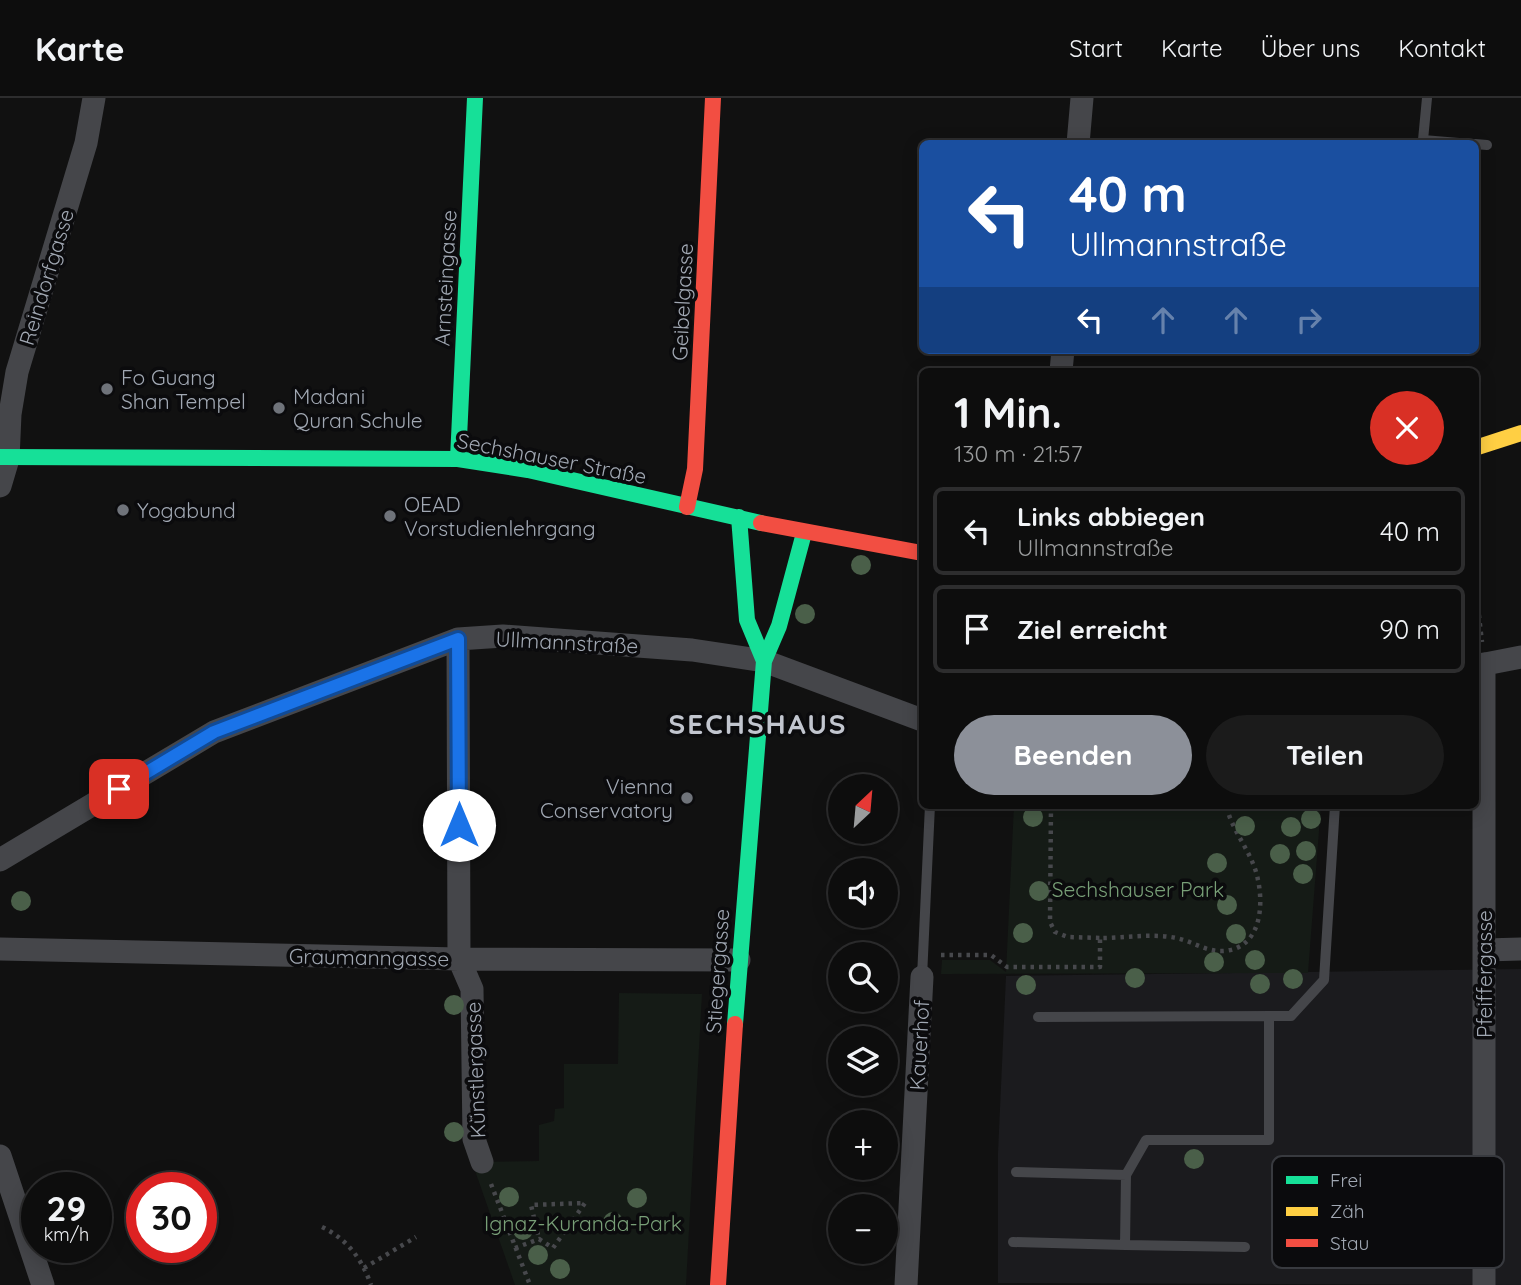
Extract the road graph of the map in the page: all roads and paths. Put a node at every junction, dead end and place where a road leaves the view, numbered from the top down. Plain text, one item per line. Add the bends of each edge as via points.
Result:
1 (94, 98) edge
2 (475, 98) edge
3 (713, 98) edge
4 (1082, 98) edge
5 (1427, 98) edge
6 (1078, 140) edge
7 (1423, 140) edge
8 (1521, 433) edge
9 (1479, 447) edge
10 (4, 458) edge
11 (458, 459) junction
12 (0, 486) edge
13 (687, 506) junction
14 (739, 517) junction
15 (804, 533) junction
16 (919, 552) edge
17 (458, 639) junction
18 (1521, 657) edge
19 (764, 661) junction
20 (1480, 665) edge
21 (919, 719) edge
22 (930, 809) edge
23 (1051, 809) edge
24 (1228, 809) edge
25 (1335, 809) edge
26 (0, 860) edge
27 (1100, 938) junction
28 (0, 949) edge
29 (1521, 949) edge
30 (1485, 950) junction
31 (459, 959) junction
32 (738, 960) junction
33 (923, 966) junction
34 (1038, 1017) dead end
35 (1269, 1017) junction
36 (0, 1156) edge
37 (1484, 1156) edge
38 (482, 1162) joint
39 (1016, 1172) dead end
40 (1126, 1175) junction
41 (322, 1227) dead end
42 (416, 1237) dead end
43 (538, 1239) junction
44 (1013, 1242) dead end
45 (1125, 1245) junction
46 (1245, 1247) dead end
47 (515, 1248) junction
48 (364, 1268) junction
49 (43, 1285) edge
50 (371, 1285) edge
51 (530, 1285) edge
52 (718, 1285) edge
53 (906, 1285) edge

1 - 10 street, Reindorfgasse via 86,143 17,372
2 - 11 street, Arnsteingasse
3 - 13 street, Geibelgasse via 695,469
4 - 6 street
5 - 7 lane
8 - 9 street
10 - 11 street, Sechshauser Straße
10 - 12 street, Reindorfgasse
11 - 13 street, Sechshauser Straße
13 - 14 street, Sechshauser Straße
14 - 15 street, Sechshauser Straße
14 - 19 street, Stiegergasse via 747,620
15 - 16 street, Sechshauser Straße
15 - 19 street, Stiegergasse via 779,626
17 - 19 street, Ullmannstraße via 503,636 692,650
17 - 26 street, Ullmannstraße via 214,732
17 - 31 street, Künstlergasse
18 - 20 street
19 - 21 street, Ullmannstraße
19 - 32 street, Stiegergasse
20 - 30 street, Pfeiffergasse
22 - 33 lane, Kauerhof
23 - 27 path via 1050,922 1055,932 1068,937
24 - 27 path via 1258,879 1258,922 1252,938 1238,948 1222,951 1175,938
25 - 35 lane via 1324,980 1291,1016
27 - 33 path via 1100,967 1007,967 991,955
28 - 31 street, Graumanngasse
29 - 30 street
30 - 37 street, Pfeiffergasse
31 - 32 street, Graumanngasse
31 - 38 street, Künstlergasse via 472,989 474,1139
32 - 52 street, Stiegergasse
33 - 53 street, Kauerhof
34 - 35 lane
35 - 40 lane via 1269,1140 1146,1140
36 - 49 street
38 - 47 path, Künstlergasse
39 - 40 lane
40 - 45 lane
41 - 48 path via 338,1235
42 - 48 path
43 - 43 path via 553,1248 585,1203 531,1205
43 - 47 path
44 - 45 lane
45 - 46 lane
47 - 51 path, Künstlergasse
48 - 50 path

